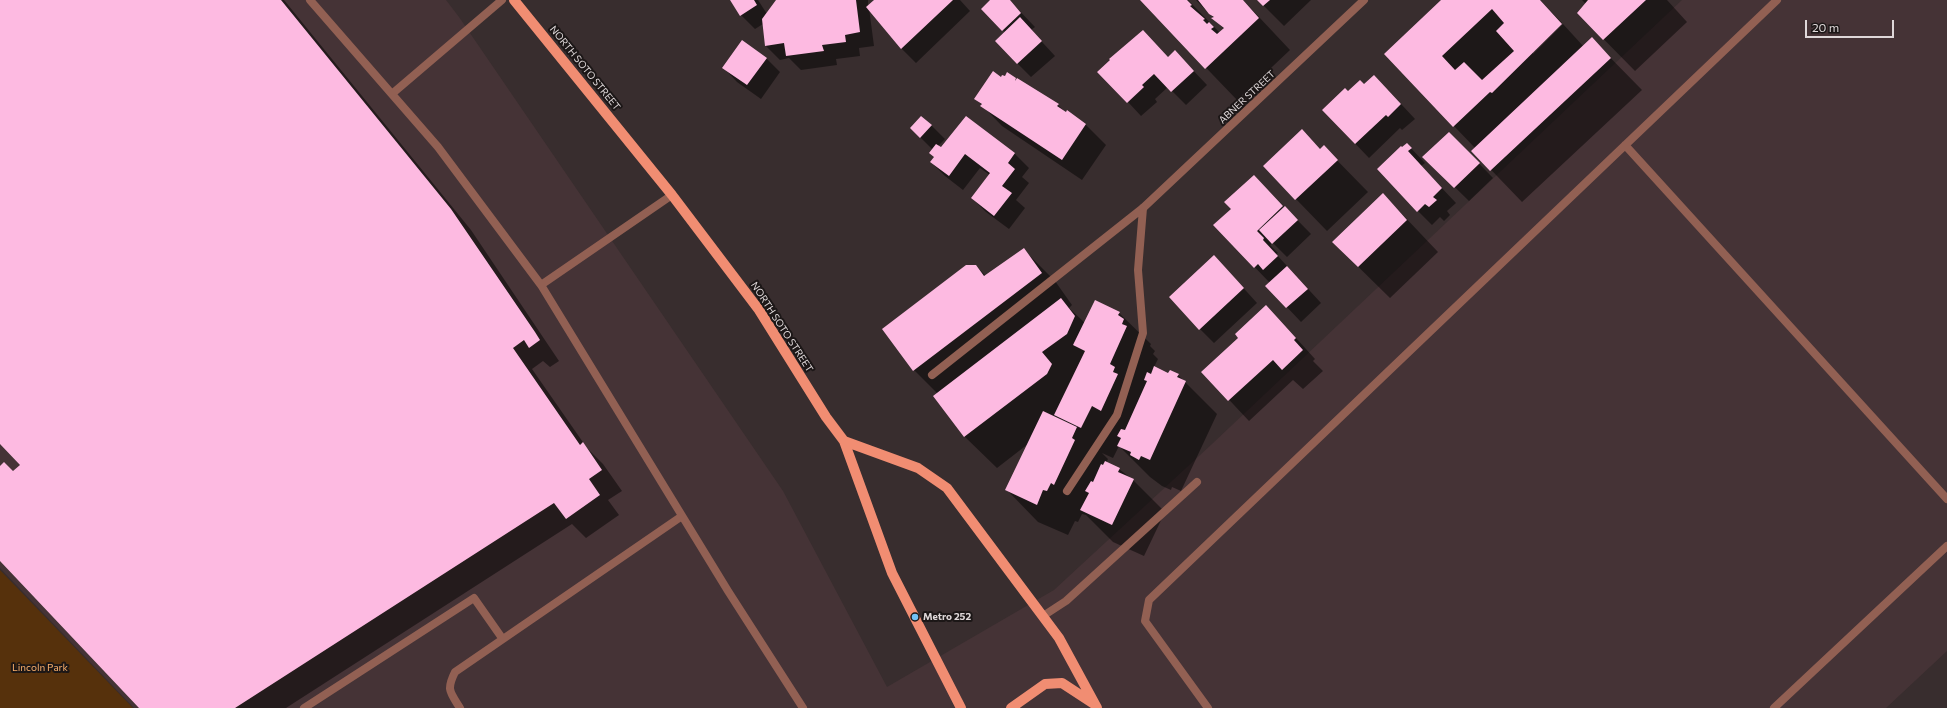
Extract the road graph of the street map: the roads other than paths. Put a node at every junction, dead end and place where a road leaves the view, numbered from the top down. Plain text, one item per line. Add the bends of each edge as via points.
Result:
1 (310, 0) edge
2 (502, 0) edge
3 (514, 0) edge
4 (1364, 0) edge
5 (1778, 0) edge
6 (393, 93) junction
7 (1625, 145) junction
8 (672, 195) junction
9 (1143, 208) junction
10 (541, 285) junction
11 (932, 375) dead end
12 (844, 441) junction
13 (1197, 482) dead end
14 (1067, 491) dead end
15 (1947, 499) edge
16 (682, 516) junction
17 (1947, 546) edge
18 (1043, 616) junction
19 (502, 638) junction
20 (1096, 707) edge
21 (304, 708) edge
22 (460, 708) edge
23 (803, 708) edge
24 (961, 708) edge
25 (1011, 708) edge
26 (1208, 708) edge
27 (1774, 708) edge

1 - 6 street
2 - 6 street
3 - 8 main road, NORTH SOTO STREET
4 - 9 street, ABNER STREET
5 - 7 street
6 - 10 street via 438,147
7 - 15 street
7 - 26 street via 1149,600 1145,621
8 - 10 street
8 - 12 main road, NORTH SOTO STREET via 759,310 826,417
9 - 11 street, ABNER STREET
9 - 14 street via 1138,270 1143,333 1117,415
10 - 16 street
12 - 18 main road via 918,468 947,488
12 - 24 main road, NORTH SOTO STREET via 892,574
13 - 18 street via 1066,601
16 - 19 street
16 - 23 street
17 - 27 street
18 - 20 main road via 1059,638
19 - 21 street via 474,598
19 - 22 street via 455,672 449,684
20 - 25 main road via 1062,683 1045,684

